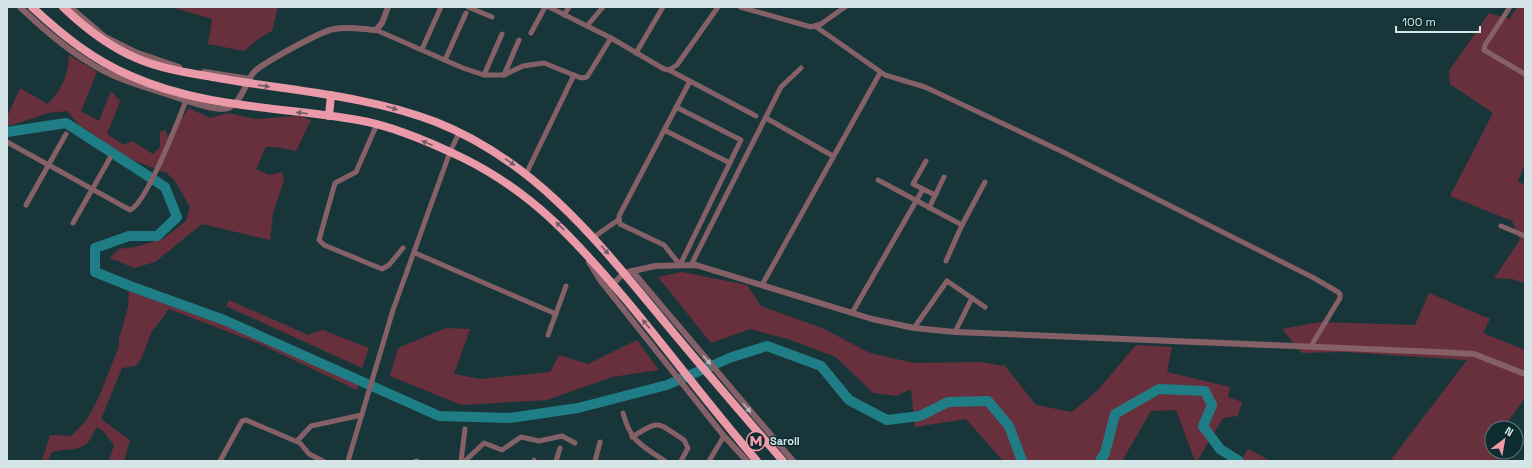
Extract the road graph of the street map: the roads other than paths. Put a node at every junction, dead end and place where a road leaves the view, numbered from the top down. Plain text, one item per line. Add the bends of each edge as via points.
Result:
1 (20, 7) edge
2 (32, 7) edge
3 (63, 7) edge
4 (70, 7) edge
5 (388, 7) edge
6 (441, 7) edge
7 (545, 7) edge
8 (549, 7) edge
9 (569, 7) edge
10 (603, 7) edge
11 (663, 7) edge
12 (718, 7) edge
13 (740, 7) edge
14 (844, 7) edge
15 (1510, 7) edge
16 (467, 10) edge
17 (564, 15) junction
18 (492, 17) dead end
19 (817, 25) junction
20 (586, 26) junction
21 (376, 30) junction
22 (531, 33) dead end
23 (502, 34) dead end
24 (611, 38) junction
25 (518, 40) dead end
26 (422, 49) junction
27 (636, 52) junction
28 (445, 60) junction
29 (801, 68) dead end
30 (669, 70) junction
31 (880, 73) junction
32 (1525, 74) edge
33 (484, 75) junction
34 (504, 75) junction
35 (574, 75) junction
36 (249, 81) junction
37 (690, 81) junction
38 (331, 95) junction
39 (188, 98) junction
40 (234, 104) junction
41 (676, 107) junction
42 (329, 116) junction
43 (756, 116) dead end
44 (766, 118) junction
45 (377, 124) junction
46 (664, 130) junction
47 (459, 133) junction
48 (66, 134) dead end
49 (7, 143) edge
50 (450, 152) junction
51 (833, 156) junction
52 (110, 158) dead end
53 (926, 161) dead end
54 (730, 163) junction
55 (49, 164) junction
56 (526, 174) junction
57 (944, 178) dead end
58 (878, 180) dead end
59 (985, 182) dead end
60 (92, 189) junction
61 (923, 189) junction
62 (935, 195) junction
63 (916, 201) junction
64 (26, 205) dead end
65 (929, 208) junction
66 (618, 220) junction
67 (73, 223) dead end
68 (962, 225) junction
69 (1501, 226) dead end
70 (1525, 236) edge
71 (594, 237) junction
72 (403, 248) dead end
73 (415, 252) junction
74 (946, 261) dead end
75 (680, 265) junction
76 (692, 265) junction
77 (628, 272) junction
78 (762, 285) junction
79 (566, 286) dead end
80 (610, 287) junction
81 (972, 298) junction
82 (985, 307) dead end
83 (852, 313) junction
84 (556, 314) junction
85 (914, 328) junction
86 (955, 332) junction
87 (548, 335) dead end
88 (1311, 346) junction
89 (667, 356) junction
90 (1525, 374) edge
91 (718, 380) junction
92 (623, 413) dead end
93 (362, 415) junction
94 (465, 429) dead end
95 (724, 436) junction
96 (632, 437) junction
97 (297, 441) junction
98 (600, 442) dead end
99 (575, 443) dead end
100 (560, 448) dead end
101 (220, 461) edge
102 (323, 461) edge
103 (348, 461) edge
104 (461, 461) edge
105 (465, 461) edge
106 (556, 461) edge
107 (595, 461) edge
108 (665, 461) edge
109 (681, 461) edge
110 (709, 461) edge
111 (747, 461) edge
112 (757, 461) edge
113 (783, 461) edge
114 (793, 461) edge

1 - 39 street via 55,38 104,71
2 - 39 highway via 89,54 130,76
3 - 36 highway via 95,35 136,58 174,70
4 - 36 street via 105,37 147,57 180,68
5 - 21 street via 382,23
6 - 26 street
7 - 22 street
8 - 17 street
9 - 17 street
10 - 20 street
11 - 27 street
12 - 30 street via 677,65
13 - 19 street
14 - 19 street
15 - 32 street via 1484,50
16 - 18 street
16 - 28 street
17 - 20 street
19 - 31 street
20 - 24 street
21 - 26 street
21 - 36 street via 351,27 332,29 319,34 265,64
23 - 33 street
24 - 27 street
24 - 35 street via 590,75 581,78
25 - 34 street
26 - 28 street
27 - 30 street
28 - 33 street
29 - 44 street via 781,87
30 - 37 street
31 - 51 street
31 - 88 street via 925,87 1064,152 1338,292 1340,298
33 - 34 street
34 - 35 street via 523,66 544,64
35 - 56 street
36 -> 38 highway
36 - 40 street
37 - 41 street
37 - 43 street
38 - 42 highway
38 -> 47 highway via 387,106
39 - 40 highway
39 - 60 street via 162,160 137,204 130,210
42 -> 40 highway
41 - 46 street
41 - 54 street via 741,140
42 - 45 highway
44 - 51 street
44 - 76 street
50 -> 45 highway
45 - 72 street via 356,172 335,183 320,240 324,245 382,269 389,266
46 - 54 street
46 - 66 street
47 - 50 street
47 -> 56 highway
48 - 55 street
49 - 55 street
50 - 73 street
80 -> 50 highway via 581,247 544,211 516,189
51 - 78 street
52 - 60 street
53 - 61 street via 913,184
54 - 75 street
55 - 60 street
55 - 64 street
56 - 71 highway via 553,196
57 - 62 street
58 - 63 street
59 - 68 street
60 - 67 street
61 - 62 street
61 - 63 street
62 - 65 street
63 - 65 street
63 - 83 street
65 - 68 street
66 - 71 street
66 - 75 street via 620,224 664,245
68 - 74 street
69 - 70 street
71 -> 77 highway
73 - 84 street
73 - 93 street via 378,357
75 - 76 street
75 - 77 street via 655,266
76 - 78 street
77 - 80 street
77 -> 91 highway
78 - 83 street
79 - 84 street
89 -> 80 highway
81 - 82 street
81 - 85 street via 947,281
81 - 86 street
83 - 85 street
84 - 87 street
85 - 86 street
86 - 88 street
88 - 90 street via 1474,354
89 - 95 street
89 - 112 highway via 700,389
91 - 113 highway
91 -> 114 street
92 - 96 street
93 - 97 street via 311,426
93 - 103 street
94 - 104 street
95 - 110 street
95 - 111 street
96 - 108 street
96 - 109 street via 658,423 687,444 688,448
97 - 101 street via 244,420
97 - 102 street via 309,454
98 - 107 street
99 - 105 street via 562,436 539,441 521,437 502,450 484,443
100 - 106 street

